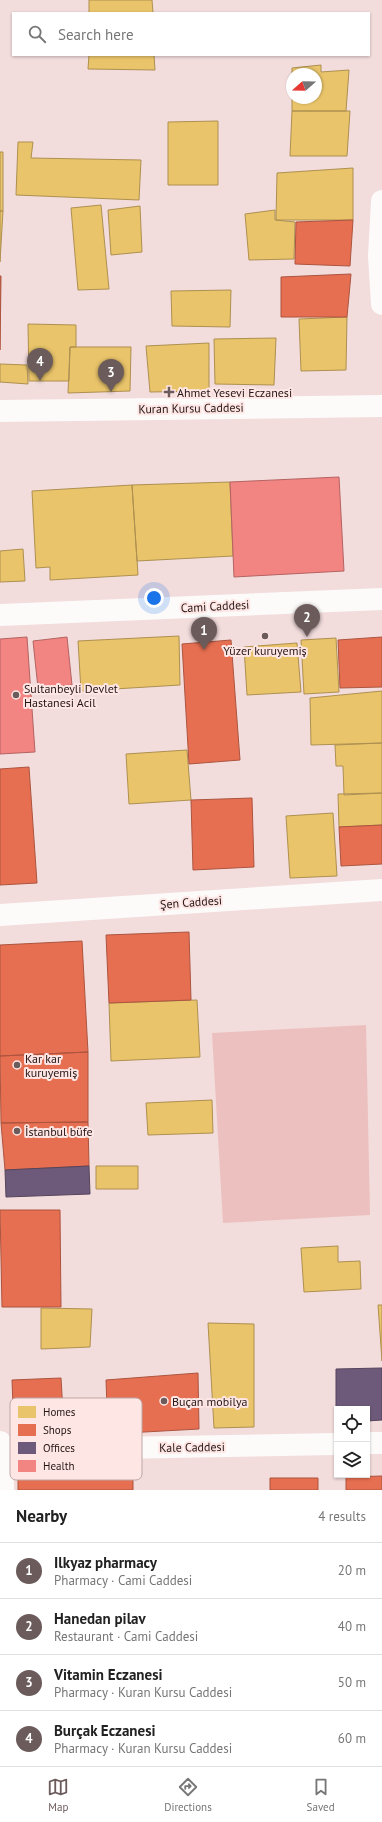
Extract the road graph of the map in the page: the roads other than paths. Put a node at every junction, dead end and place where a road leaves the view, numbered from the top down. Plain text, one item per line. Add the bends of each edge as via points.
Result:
1 (382, 201) edge
2 (382, 304) edge
3 (382, 406) edge
4 (0, 411) edge
5 (382, 598) edge
6 (0, 615) edge
7 (382, 890) edge
8 (0, 915) edge
9 (370, 1443) edge
10 (382, 1443) edge
11 (334, 1444) edge
12 (142, 1446) edge
13 (1, 1448) edge
14 (3, 1490) edge

1 - 2 street via 379,256
3 - 4 street, Kuran Kursu Caddesi
5 - 6 street, Cami Caddesi
7 - 8 street, Şen Caddesi
9 - 10 street
11 - 12 street, Kale Caddesi
13 - 14 street

